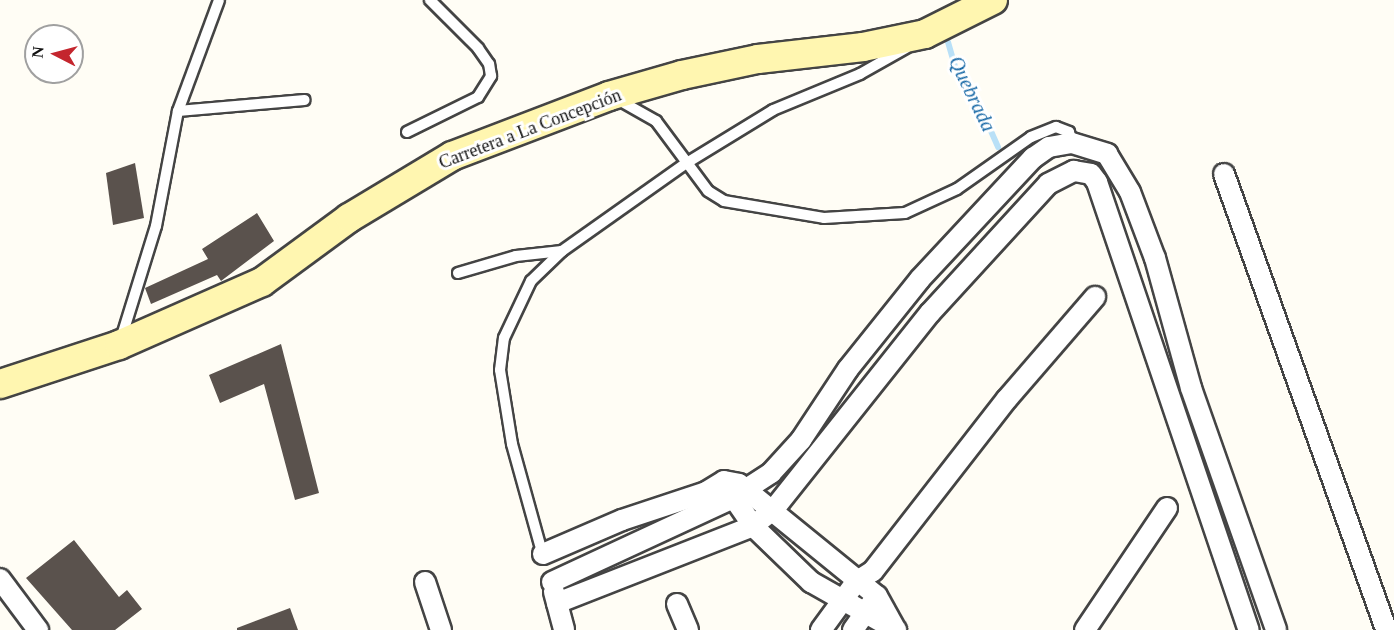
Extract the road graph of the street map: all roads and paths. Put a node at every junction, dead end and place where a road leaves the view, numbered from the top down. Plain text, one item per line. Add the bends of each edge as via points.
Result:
1 (219, 0) edge
2 (430, 0) edge
3 (993, 0) edge
4 (925, 34) junction
5 (609, 96) junction
6 (305, 99) dead end
7 (178, 111) junction
8 (407, 132) dead end
9 (1072, 143) junction
10 (685, 164) junction
11 (1224, 174) dead end
12 (562, 251) junction
13 (458, 273) dead end
14 (1095, 297) dead end
15 (119, 345) junction
16 (0, 384) edge
17 (734, 490) junction
18 (1167, 508) dead end
19 (774, 509) junction
20 (622, 520) junction
21 (753, 526) junction
22 (631, 543) junction
23 (542, 550) junction
24 (640, 568) junction
25 (873, 571) junction
26 (0, 579) edge
27 (425, 582) dead end
28 (552, 582) junction
29 (856, 582) junction
30 (877, 596) junction
31 (842, 602) junction
32 (557, 603) junction
33 (677, 604) dead end
34 (858, 622) edge
35 (895, 629) edge
36 (38, 630) edge
37 (441, 630) edge
38 (564, 630) edge
39 (688, 630) edge
40 (821, 630) edge
41 (1085, 630) edge
42 (1249, 630) edge
43 (1276, 630) edge
44 (1386, 630) edge

1 - 7 lane
2 - 8 lane via 478,48 489,64 491,76 478,97
3 - 4 main road, Carretera a La Concepción
4 - 5 main road, Carretera a La Concepción via 863,47 758,59
4 - 10 lane via 860,74 773,110
5 - 10 lane via 656,121
5 - 15 main road, Carretera a La Concepción via 452,156 349,218 262,282
6 - 7 lane
7 - 15 lane via 156,226
9 - 10 lane via 1069,132 1056,127 1031,136 957,189 915,208 861,218 824,218 724,201 708,191
9 - 17 street via 1049,147 1033,158 920,279 848,369 801,440 771,473
9 - 43 street via 1107,154 1130,192 1155,258 1191,388
10 - 12 lane
11 - 44 street
12 - 13 lane via 516,256
12 - 23 lane via 531,281 514,310 504,338 500,370 512,444
14 - 25 street via 1007,399
15 - 16 main road, Carretera a La Concepción
17 - 19 street
17 - 20 street via 706,492
17 - 21 street
17 - 22 street
18 - 41 street
19 - 21 street
19 - 29 street
19 - 42 street via 930,313 1048,184 1074,171 1091,174
20 - 22 street
20 - 23 street
21 - 24 street
21 - 31 street via 811,582
22 - 24 street
22 - 28 street
23 - 28 street
24 - 32 street
25 - 29 street
25 - 30 street
26 - 36 street
27 - 37 street
28 - 32 street
29 - 30 street
29 - 31 street
30 - 34 street
30 - 35 street
31 - 34 street
31 - 40 street
32 - 38 street
33 - 39 street
34 - 35 street

